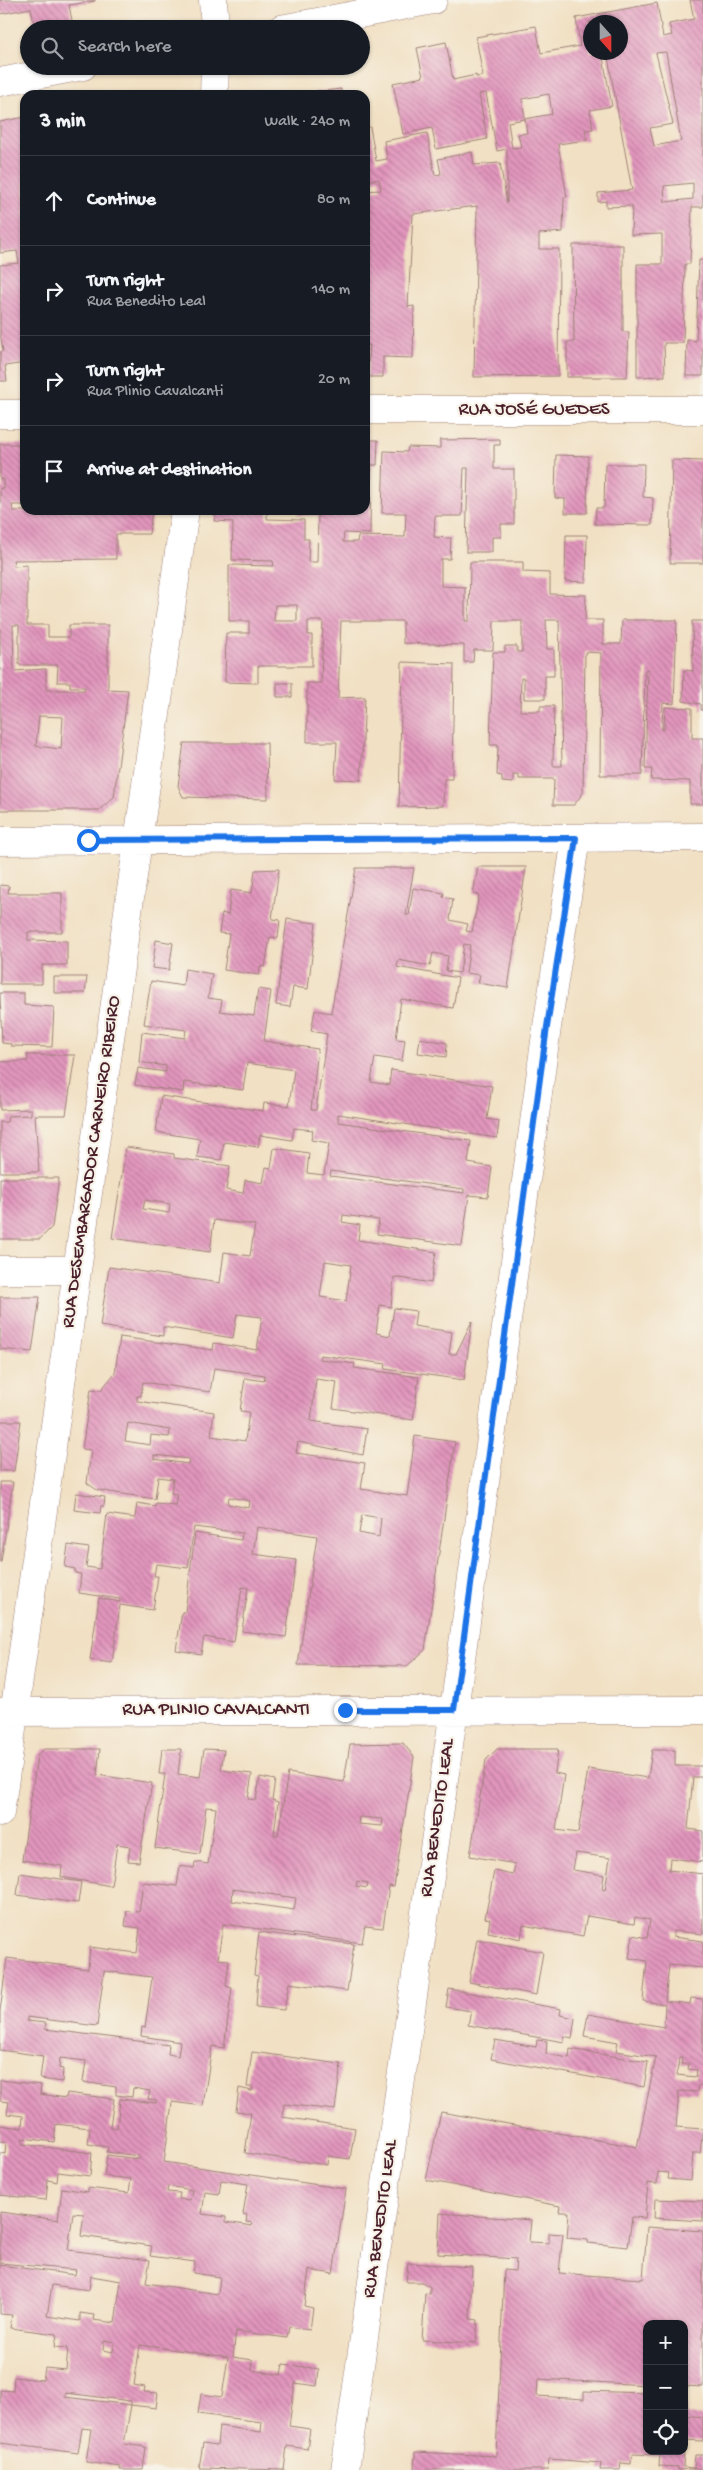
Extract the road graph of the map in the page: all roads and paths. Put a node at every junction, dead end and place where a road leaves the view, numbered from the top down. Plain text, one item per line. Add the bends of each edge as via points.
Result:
1 (213, 0) edge
2 (433, 0) edge
3 (214, 20) edge
4 (328, 20) edge
5 (36, 75) edge
6 (215, 75) edge
7 (0, 82) edge
8 (214, 90) edge
9 (370, 410) edge
10 (703, 410) edge
11 (0, 414) edge
12 (20, 414) edge
13 (184, 515) edge
14 (703, 837) edge
15 (576, 838) junction
16 (138, 840) junction
17 (0, 841) edge
18 (0, 1270) edge
19 (76, 1270) junction
20 (454, 1710) junction
21 (703, 1710) edge
22 (7, 1712) edge
23 (0, 1813) edge
24 (345, 2470) edge

1 - 3 street
2 - 4 street
5 - 7 street
6 - 8 street
9 - 10 street, RUA JOSÉ GUEDES
11 - 12 street
13 - 16 street, RUA DESEMBARGADOR CARNEIRO RIBEIRO
14 - 15 street
15 - 16 street
15 - 20 street, RUA BENEDITO LEAL via 547,1027
16 - 17 street
16 - 19 street, RUA DESEMBARGADOR CARNEIRO RIBEIRO
18 - 19 street
19 - 22 street, RUA DESEMBARGADOR CARNEIRO RIBEIRO
20 - 21 street, RUA PLINIO CAVALCANTI
20 - 22 street, RUA PLINIO CAVALCANTI
20 - 24 street, RUA BENEDITO LEAL
22 - 23 street, RUA DESEMBARGADOR CARNEIRO RIBEIRO

